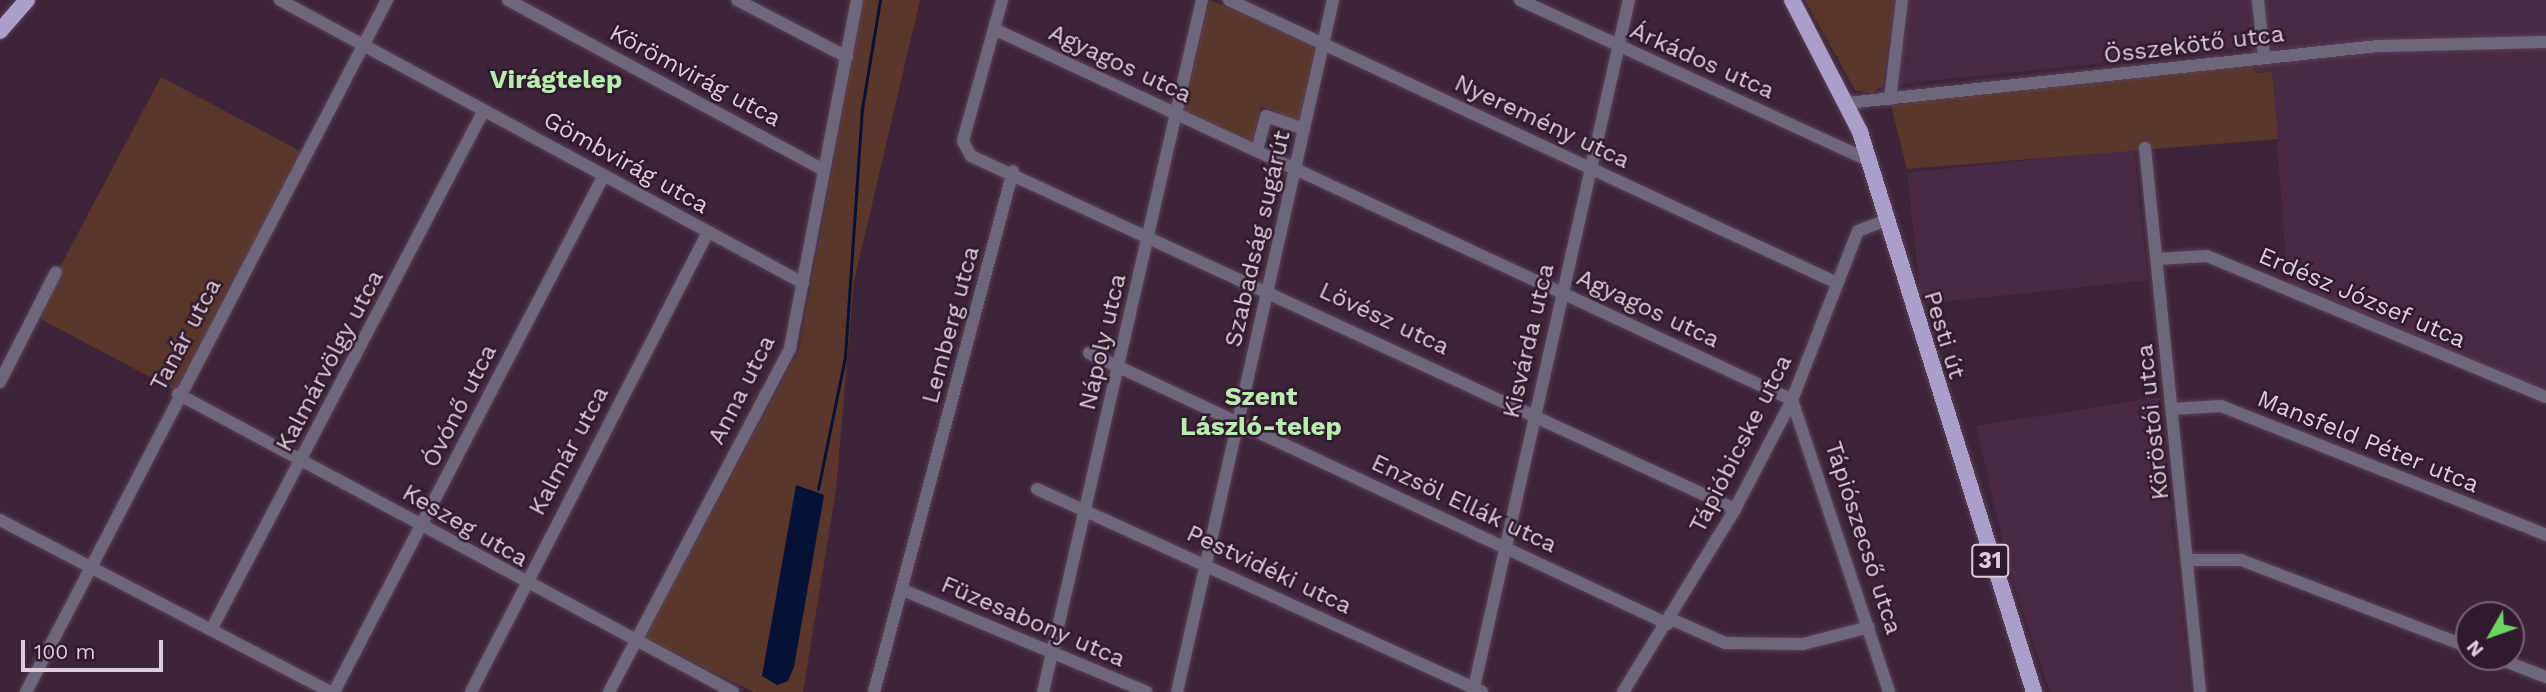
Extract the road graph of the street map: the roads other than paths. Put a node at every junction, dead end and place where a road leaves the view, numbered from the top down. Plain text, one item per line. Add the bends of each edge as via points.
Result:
1 (281, 0) edge
2 (387, 0) edge
3 (508, 0) edge
4 (737, 0) edge
5 (857, 0) edge
6 (1002, 0) edge
7 (1202, 0) edge
8 (1229, 0) edge
9 (1333, 0) edge
10 (1520, 0) edge
11 (1629, 0) edge
12 (1792, 0) edge
13 (1902, 0) edge
14 (2258, 0) edge
15 (22, 3) edge
16 (994, 29) junction
17 (0, 31) edge
18 (2546, 42) edge
19 (1323, 44) junction
20 (364, 45) junction
21 (1619, 47) junction
22 (847, 57) junction
23 (2264, 57) junction
24 (1890, 99) junction
25 (1847, 103) junction
26 (484, 110) junction
27 (1176, 114) junction
28 (1304, 129) junction
29 (2145, 148) dead end
30 (1262, 152) junction
31 (1868, 160) junction
32 (1295, 167) junction
33 (1591, 169) junction
34 (824, 170) junction
35 (1013, 171) junction
36 (604, 175) junction
37 (1886, 220) junction
38 (708, 232) junction
39 (1149, 234) junction
40 (2157, 259) junction
41 (57, 272) dead end
42 (803, 283) junction
43 (1837, 283) junction
44 (1268, 289) junction
45 (1560, 291) junction
46 (1089, 353) dead end
47 (1119, 367) junction
48 (0, 382) edge
49 (178, 394) junction
50 (2546, 397) edge
51 (1792, 400) junction
52 (2172, 409) junction
53 (1534, 411) junction
54 (1238, 422) junction
55 (302, 460) junction
56 (1037, 489) dead end
57 (1086, 509) junction
58 (1735, 509) junction
59 (0, 520) edge
60 (422, 524) junction
61 (2546, 535) edge
62 (1507, 547) junction
63 (2189, 561) junction
64 (1206, 563) junction
65 (86, 567) junction
66 (523, 584) junction
67 (903, 590) junction
68 (1670, 621) junction
69 (1869, 628) junction
70 (211, 630) junction
71 (633, 641) junction
72 (2455, 643) edge
73 (1053, 653) junction
74 (2525, 669) edge
75 (2546, 677) edge
76 (1476, 691) edge
77 (26, 692) edge
78 (332, 692) edge
79 (471, 692) edge
80 (609, 692) edge
81 (733, 692) edge
82 (874, 692) edge
83 (1043, 692) edge
84 (1147, 692) edge
85 (1177, 692) edge
86 (1623, 692) edge
87 (1889, 692) edge
88 (2034, 692) edge
89 (2201, 692) edge

1 - 20 street, Gömbvirág utca
2 - 20 street, Tanár utca
3 - 34 street, Körömvirág utca
4 - 22 street
5 - 22 street, Anna utca
6 - 16 street
7 - 27 street, Nápoly utca
8 - 19 street, Nyeremény utca
9 - 19 street, Szabadság sugárút
10 - 21 street, Árkádos utca
11 - 21 street, Kisvárda utca
12 - 25 main road, Pesti út / 31
13 - 24 street
14 - 23 street
15 - 17 main road
16 - 27 street, Agyagos utca
16 - 35 street via 963,141 971,156
18 - 23 street, Összekötő utca via 2417,44
19 - 28 street, Szabadság sugárút
19 - 33 street, Nyeremény utca
20 - 26 street, Gömbvirág utca
20 - 49 street, Tanár utca
21 - 31 street, Árkádos utca
21 - 33 street, Kisvárda utca
22 - 34 street, Anna utca
23 - 24 street, Összekötő utca
24 - 25 street, Összekötő utca
25 - 31 main road, Pesti út / 31
26 - 36 street, Gömbvirág utca
26 - 55 street, Kalmárvölgy utca
27 - 30 street, Agyagos utca
27 - 39 street, Nápoly utca
28 - 30 street via 1266,116
28 - 32 street, Szabadság sugárút
29 - 40 street, Köröstói utca
30 - 32 street, Agyagos utca
31 - 37 main road, Pesti út / 31
32 - 44 street, Szabadság sugárút
32 - 45 street, Agyagos utca
33 - 43 street, Nyeremény utca
33 - 45 street, Kisvárda utca
34 - 42 street, Anna utca
35 - 39 street, Lövész utca
35 - 67 street, Lemberg utca
36 - 38 street, Gömbvirág utca
36 - 60 street, Óvónő utca
37 - 43 street, Tápióbicske utca via 1858,231
37 - 88 main road, Pesti út / 31
38 - 42 street, Gömbvirág utca
38 - 66 street, Kalmár utca
39 - 44 street, Lövész utca
39 - 47 street, Nápoly utca
40 - 50 street, Erdész József utca via 2207,256
40 - 52 street, Köröstói utca
41 - 48 street
42 - 71 street, Anna utca via 790,348
43 - 51 street, Tápióbicske utca
44 - 53 street, Lövész utca
44 - 54 street, Szabadság sugárút
45 - 51 street, Agyagos utca
45 - 53 street, Kisvárda utca
46 - 47 street, Enzsöl Ellák utca
47 - 54 street, Enzsöl Ellák utca
47 - 57 street, Nápoly utca
49 - 55 street, Keszeg utca
49 - 65 street, Tanár utca
51 - 58 street, Tápióbicske utca
51 - 69 street, Tápiószecső utca
52 - 61 street, Mansfeld Péter utca via 2221,406
52 - 63 street, Köröstói utca
53 - 58 street, Lövész utca
53 - 62 street, Kisvárda utca
54 - 62 street, Enzsöl Ellák utca
54 - 64 street, Szabadság sugárút
55 - 60 street, Keszeg utca
55 - 70 street, Kalmárvölgy utca
56 - 57 street, Pestvidéki utca
57 - 64 street, Pestvidéki utca
57 - 73 street, Nápoly utca
58 - 68 street, Tápióbicske utca
59 - 65 street
60 - 66 street, Keszeg utca
60 - 78 street, Óvónő utca
62 - 68 street, Enzsöl Ellák utca
62 - 76 street, Kisvárda utca
63 - 72 street via 2241,560
63 - 89 street, Köröstói utca
64 - 76 street, Pestvidéki utca
64 - 85 street, Szabadság sugárút
65 - 70 street
65 - 77 street, Tanár utca
66 - 71 street, Keszeg utca
66 - 79 street, Kalmár utca
67 - 73 street, Füzesabony utca
67 - 82 street, Lemberg utca
68 - 69 street, Enzsöl Ellák utca via 1725,643 1803,645
68 - 86 street, Tápióbicske utca
69 - 87 street, Tápiószecső utca
70 - 78 street
71 - 80 street, Anna utca
71 - 81 street, Keszeg utca
73 - 83 street, Nápoly utca
73 - 84 street, Füzesabony utca
74 - 75 street

